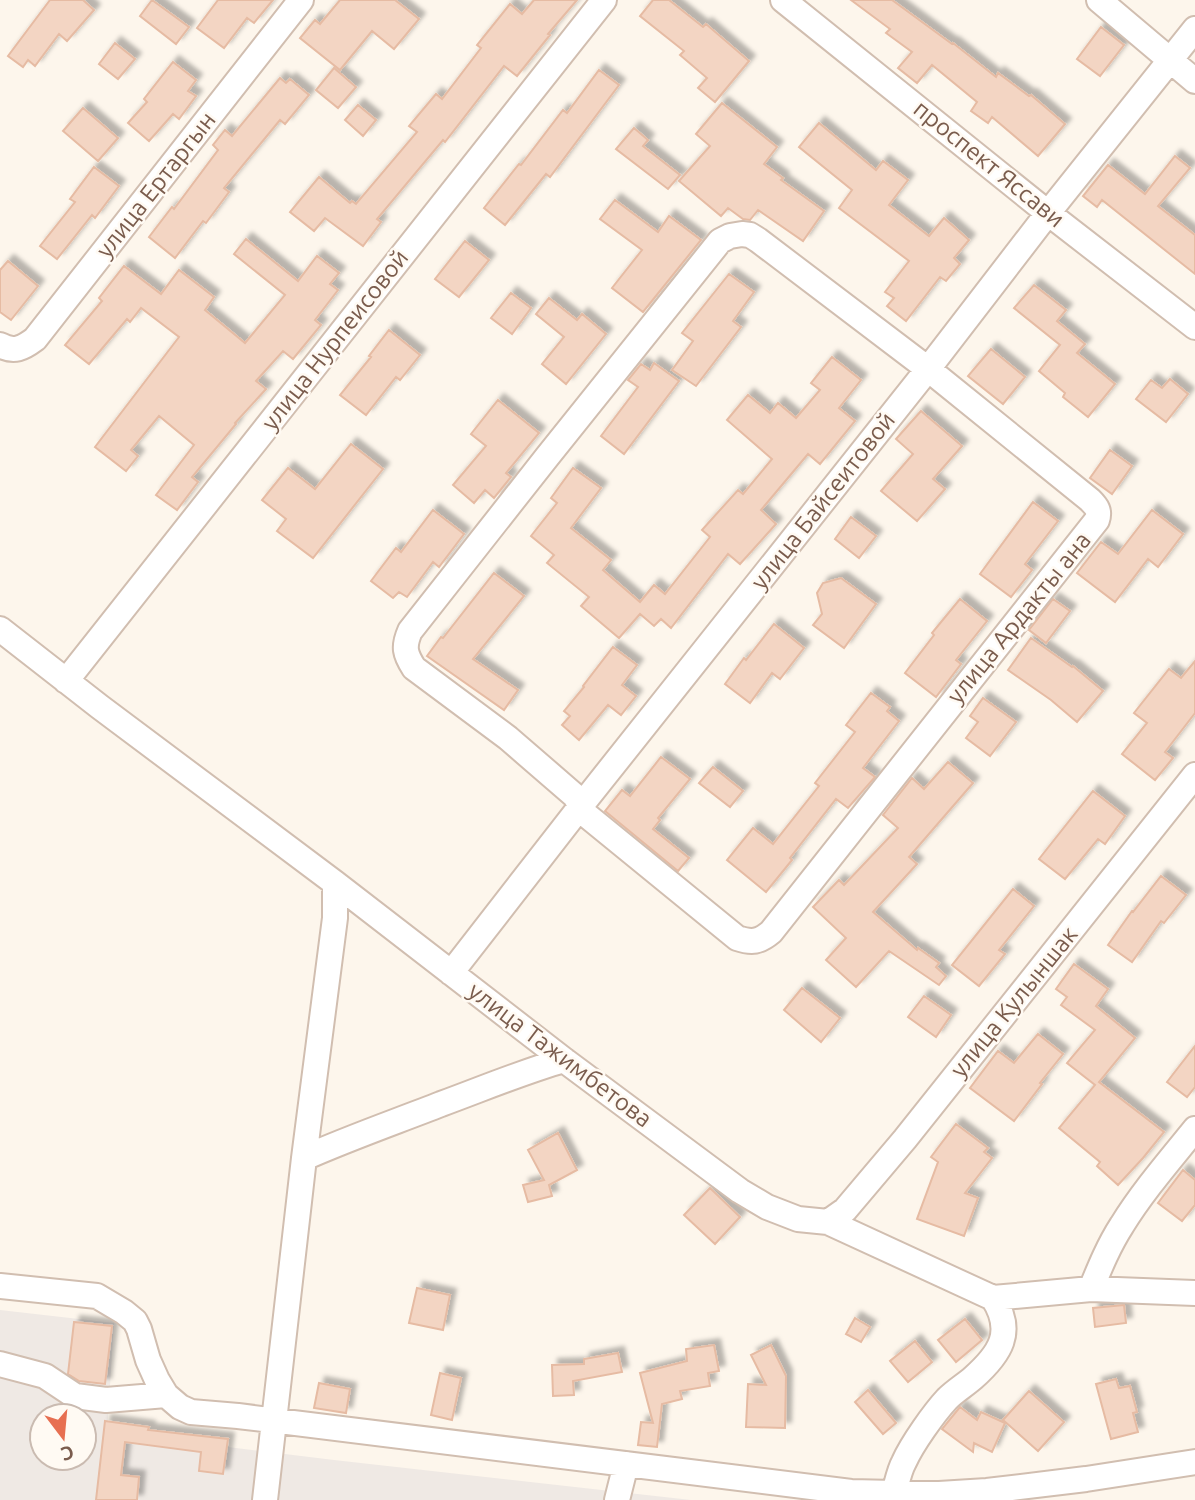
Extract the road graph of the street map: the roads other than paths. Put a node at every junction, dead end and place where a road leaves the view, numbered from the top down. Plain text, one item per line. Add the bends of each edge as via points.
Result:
1 (301, 0) edge
2 (604, 0) edge
3 (783, 0) edge
4 (1099, 0) edge
5 (1195, 29) edge
6 (1171, 60) junction
7 (1195, 81) edge
8 (1048, 213) junction
9 (1195, 327) edge
10 (0, 345) edge
11 (928, 369) junction
12 (0, 629) edge
13 (66, 681) junction
14 (1195, 775) edge
15 (580, 807) junction
16 (335, 883) junction
17 (451, 973) junction
18 (564, 1060) junction
19 (1195, 1129) edge
20 (304, 1158) junction
21 (828, 1222) junction
22 (0, 1286) edge
23 (1091, 1289) junction
24 (1195, 1293) edge
25 (993, 1298) junction
26 (0, 1364) edge
27 (166, 1395) junction
28 (274, 1421) junction
29 (1195, 1462) edge
30 (626, 1465) junction
31 (1086, 1479) junction
32 (894, 1493) junction
33 (265, 1500) edge
34 (617, 1500) edge
35 (1102, 1500) edge

1 - 10 street, улица Ертаргын via 35,339 18,349
2 - 13 street, улица Нурпеисовой
3 - 8 street, проспект Яссави
4 - 6 street
5 - 6 street, улица Байсеитовой
6 - 7 street
6 - 8 street, улица Байсеитовой
8 - 9 street, проспект Яссави
8 - 11 street, улица Байсеитовой
11 - 15 street, улица Байсеитовой
11 - 15 street, улица Ардакты ана via 1090,500 1099,515 771,932 754,942 737,938
11 - 15 street, улица Ардакты ана via 758,240 750,235 730,236 720,241 556,446 410,631 405,648 414,668 508,738 575,796
12 - 13 street, улица Тажимбетова
13 - 16 street, улица Тажимбетова
14 - 21 street, улица Кулыншак via 905,1139 845,1210
15 - 17 street, улица Байсеитовой
16 - 17 street, улица Тажимбетова
16 - 20 street via 335,918
17 - 18 street, улица Тажимбетова
18 - 20 street
18 - 21 street, улица Тажимбетова via 749,1196 798,1219
19 - 23 street via 1122,1225
20 - 28 street
21 - 25 street, улица Тажимбетова
22 - 27 street via 97,1296 124,1312 135,1321
23 - 24 street, улица Тажимбетова
23 - 25 street, улица Тажимбетова
25 - 32 street via 1003,1316 1004,1334 996,1353 948,1398 922,1433 903,1463
26 - 27 street via 45,1376 75,1396 106,1400
27 - 28 street via 191,1412
28 - 30 street
28 - 33 street
29 - 31 street
30 - 32 street via 850,1492
30 - 34 street
31 - 32 street via 987,1491
31 - 35 street

